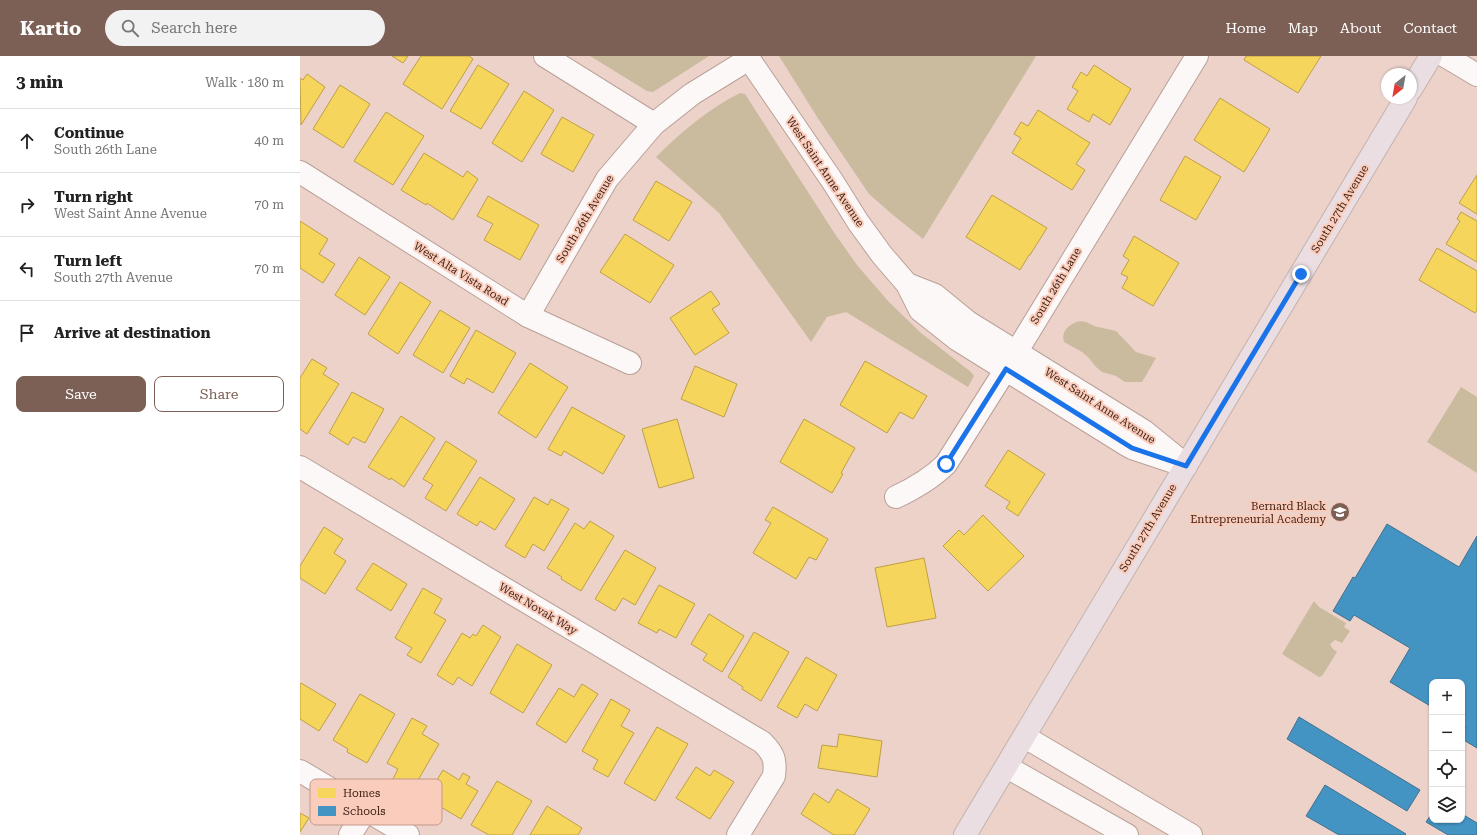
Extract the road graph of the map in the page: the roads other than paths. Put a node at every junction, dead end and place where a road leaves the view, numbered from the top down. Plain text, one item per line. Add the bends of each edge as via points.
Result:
1 (546, 56) edge
2 (1196, 56) edge
3 (1431, 56) edge
4 (1445, 56) edge
5 (748, 58) edge
6 (1477, 75) edge
7 (1417, 79) edge
8 (1402, 104) edge
9 (654, 124) junction
10 (300, 172) edge
11 (528, 316) junction
12 (1011, 361) junction
13 (630, 363) dead end
14 (1186, 466) junction
15 (300, 467) edge
16 (896, 497) dead end
17 (1025, 737) junction
18 (1007, 766) junction
19 (300, 771) edge
20 (314, 779) edge
21 (356, 825) edge
22 (391, 825) edge
23 (350, 835) edge
24 (408, 835) edge
25 (738, 835) edge
26 (965, 835) edge
27 (1127, 835) edge
28 (1191, 835) edge

1 - 9 street
2 - 12 street, South 26th Lane
3 - 7 main road
4 - 6 street
5 - 9 street, South 26th Avenue via 692,94
5 - 12 street, West Saint Anne Avenue via 858,222 907,284 920,310 958,340
8 - 14 main road, South 27th Avenue
9 - 11 street, South 26th Avenue via 607,179
10 - 11 street, West Alta Vista Road
11 - 13 street, West Alta Vista Road
12 - 14 street, West Saint Anne Avenue via 1132,448
12 - 16 street, South 26th Lane via 946,464 921,485
14 - 17 main road, South 27th Avenue
15 - 25 street, West Novak Way via 762,742 773,754 774,776
17 - 18 main road, South 27th Avenue
17 - 28 street
18 - 26 main road, South 27th Avenue
18 - 27 street
19 - 20 street
21 - 23 street
22 - 24 street

